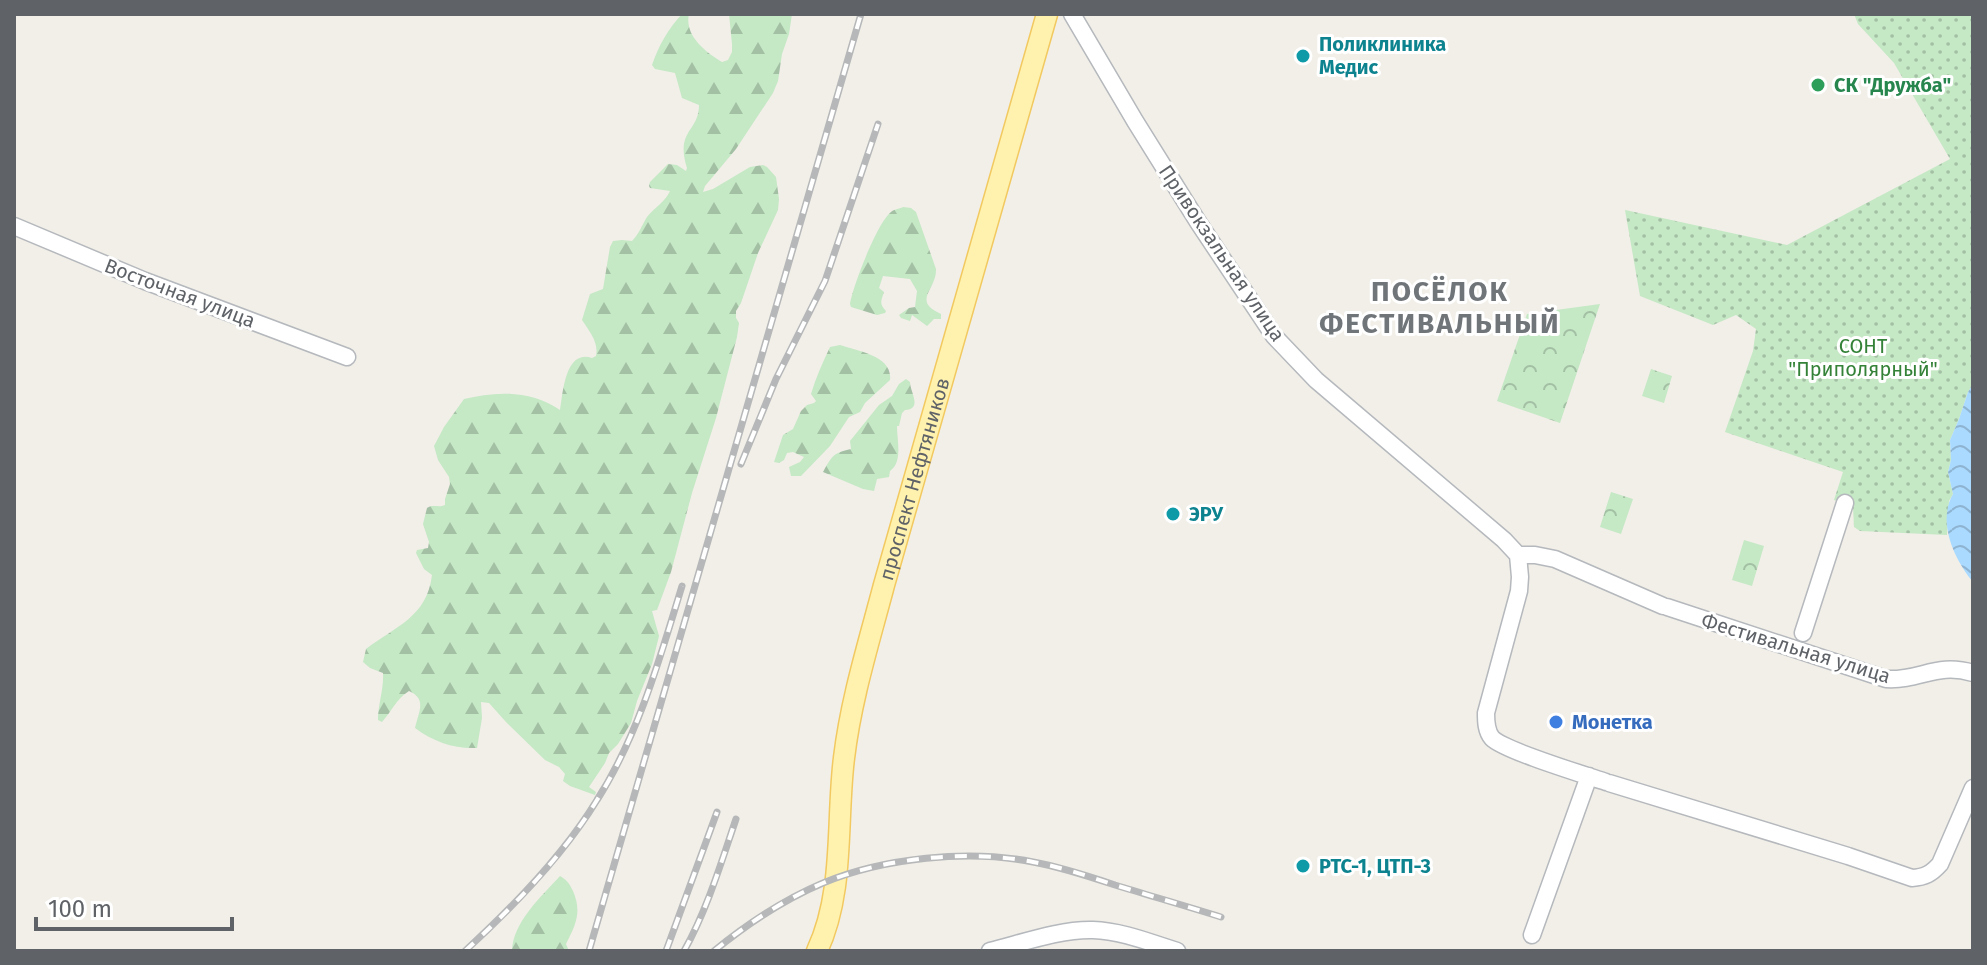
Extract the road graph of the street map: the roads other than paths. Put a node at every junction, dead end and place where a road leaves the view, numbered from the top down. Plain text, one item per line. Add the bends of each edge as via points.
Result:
1 (1047, 14) edge
2 (1072, 14) edge
3 (1081, 30) junction
4 (1041, 34) junction
5 (14, 226) edge
6 (347, 357) dead end
7 (1845, 503) dead end
8 (1518, 555) junction
9 (1801, 639) junction
10 (1973, 673) edge
11 (1601, 780) junction
12 (1973, 788) edge
13 (1531, 941) edge
14 (822, 946) edge
15 (990, 951) edge
16 (1177, 951) edge

1 - 4 main road, проспект Нефтяников
2 - 3 street, Привокзальная улица
3 - 4 street via 1056,23
3 - 8 street, Привокзальная улица via 1274,336 1316,380
4 - 14 main road, проспект Нефтяников via 860,675 844,757 835,893
5 - 6 street, Восточная улица
7 - 9 street
8 - 9 street, Фестивальная улица via 1555,559 1665,606
8 - 11 street via 1519,591 1486,713 1488,731 1508,747
9 - 10 street, Фестивальная улица via 1886,679 1950,668
11 - 12 street via 1912,878 1932,873 1940,864
11 - 13 street
15 - 16 street via 1094,930

